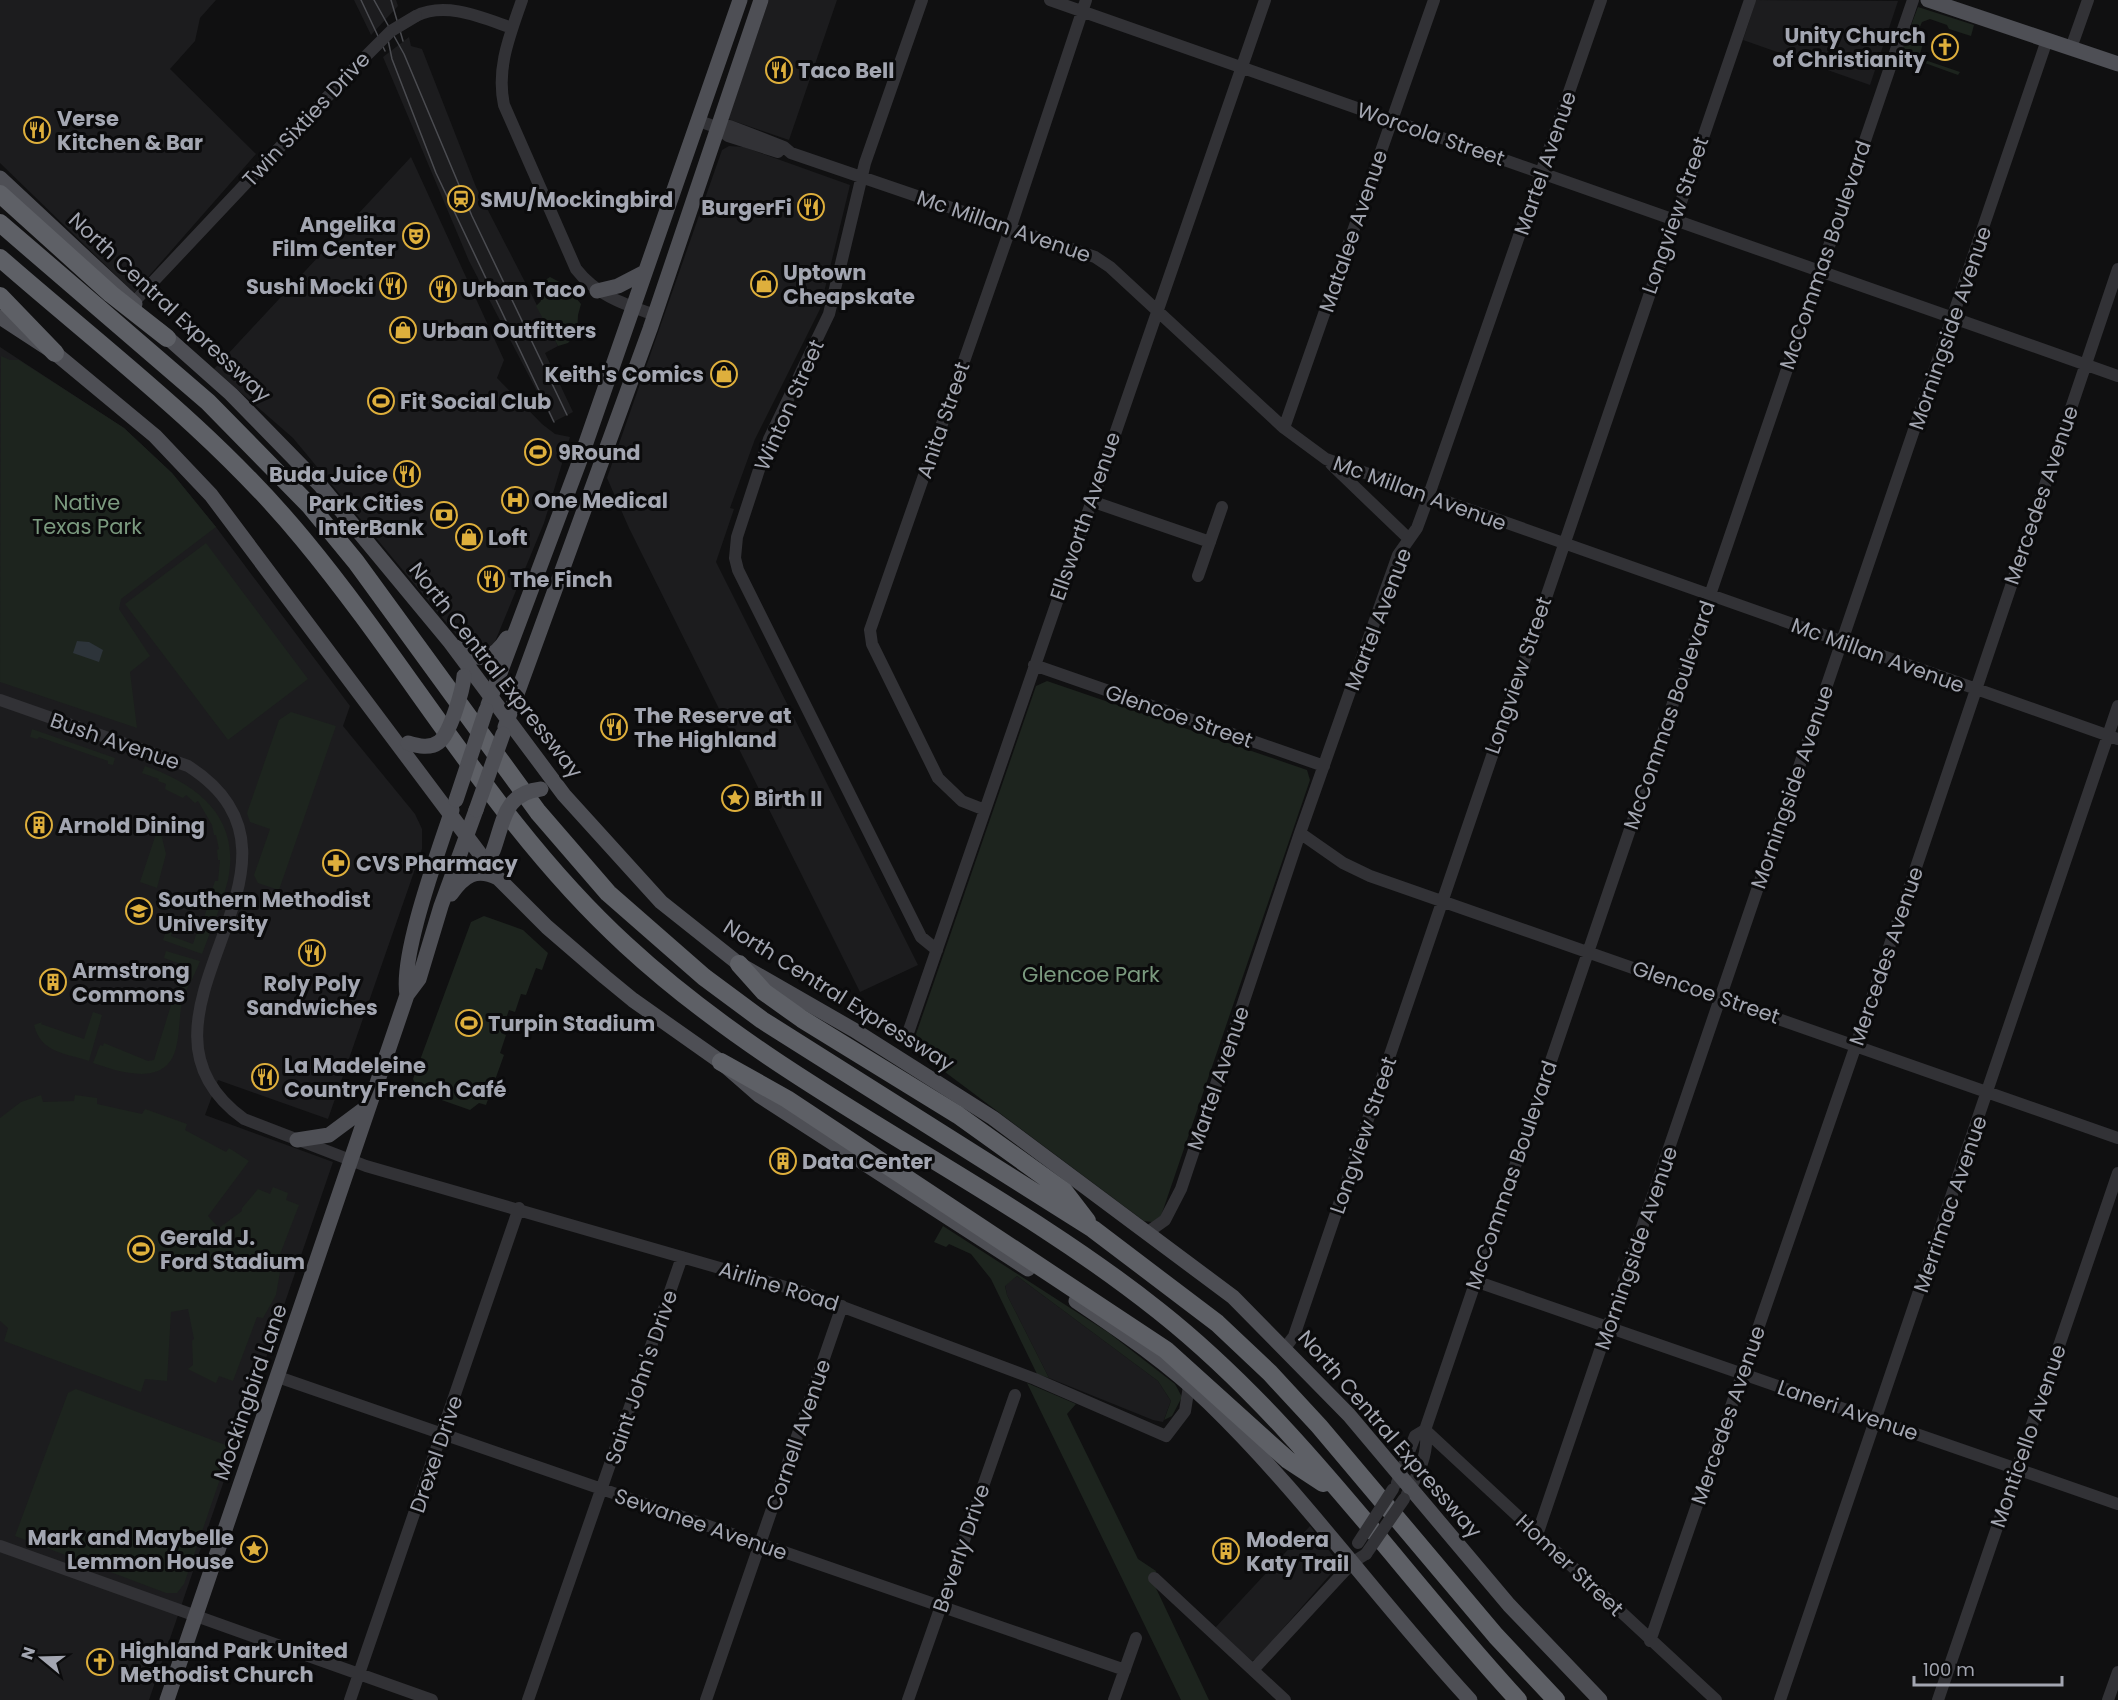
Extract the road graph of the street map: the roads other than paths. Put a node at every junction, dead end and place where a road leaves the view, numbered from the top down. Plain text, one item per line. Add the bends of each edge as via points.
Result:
1 (522, 0) edge
2 (740, 0) edge
3 (761, 0) edge
4 (922, 0) edge
5 (1050, 0) edge
6 (1265, 0) edge
7 (1434, 0) edge
8 (1601, 0) edge
9 (1750, 0) edge
10 (1913, 0) edge
11 (1928, 0) edge
12 (2088, 0) edge
13 (1084, 6) edge
14 (512, 28) junction
15 (2047, 40) junction
16 (2071, 48) junction
17 (2118, 64) edge
18 (1241, 68) junction
19 (1392, 120) junction
20 (699, 121) junction
21 (716, 127) junction
22 (1541, 174) junction
23 (862, 176) junction
24 (0, 177) edge
25 (0, 194) edge
26 (1673, 221) junction
27 (0, 223) edge
28 (661, 228) junction
29 (1010, 228) junction
30 (680, 235) junction
31 (0, 258) edge
32 (2118, 269) edge
33 (1820, 270) junction
34 (645, 272) junction
35 (597, 291) junction
36 (0, 296) edge
37 (134, 302) junction
38 (632, 307) junction
39 (1156, 310) junction
40 (655, 315) junction
41 (0, 317) edge
42 (1953, 318) junction
43 (167, 338) junction
44 (55, 353) junction
45 (2086, 365) junction
46 (2118, 376) edge
47 (603, 393) junction
48 (625, 401) junction
49 (1284, 428) junction
50 (1326, 459) junction
51 (1428, 497) junction
52 (1091, 501) junction
53 (1222, 507) dead end
54 (553, 534) junction
55 (1409, 538) junction
56 (574, 541) junction
57 (1210, 542) junction
58 (1562, 544) junction
59 (1198, 576) dead end
60 (1710, 596) junction
61 (520, 615) junction
62 (1842, 641) junction
63 (450, 642) junction
64 (1034, 665) junction
65 (464, 670) junction
66 (1975, 690) junction
67 (0, 700) edge
68 (488, 705) junction
69 (2118, 706) edge
70 (505, 727) junction
71 (388, 733) junction
72 (2113, 737) edge
73 (1323, 766) junction
74 (564, 795) junction
75 (985, 810) junction
76 (450, 817) junction
77 (1300, 833) junction
78 (467, 837) junction
79 (498, 878) junction
80 (1442, 901) junction
81 (441, 906) junction
82 (937, 950) junction
83 (1587, 951) junction
84 (740, 964) junction
85 (407, 995) junction
86 (1720, 997) junction
87 (908, 1033) dead end
88 (1856, 1045) junction
89 (721, 1062) junction
90 (1988, 1092) junction
91 (370, 1104) junction
92 (2118, 1138) edge
93 (297, 1140) junction
94 (351, 1160) junction
95 (2118, 1173) edge
96 (519, 1208) junction
97 (1093, 1229) junction
98 (1148, 1232) junction
99 (682, 1257) junction
100 (1475, 1281) junction
101 (842, 1306) junction
102 (1609, 1328) junction
103 (1285, 1348) junction
104 (1742, 1374) junction
105 (278, 1377) junction
106 (1189, 1386) junction
107 (1015, 1395) dead end
108 (1208, 1402) junction
109 (1185, 1411) junction
110 (1877, 1420) junction
111 (1425, 1430) junction
112 (443, 1434) junction
113 (2017, 1470) junction
114 (1402, 1488) junction
115 (602, 1489) junction
116 (1340, 1494) junction
117 (2118, 1504) edge
118 (1537, 1535) junction
119 (760, 1544) junction
120 (0, 1546) edge
121 (1353, 1562) junction
122 (1154, 1578) dead end
123 (941, 1606) junction
124 (195, 1617) junction
125 (1136, 1638) dead end
126 (1650, 1641) junction
127 (1125, 1670) junction
128 (1253, 1670) junction
129 (2118, 1672) edge
130 (359, 1675) junction
131 (167, 1700) edge
132 (351, 1700) edge
133 (432, 1700) edge
134 (528, 1700) edge
135 (706, 1700) edge
136 (909, 1700) edge
137 (1114, 1700) edge
138 (1285, 1700) edge
139 (1470, 1700) edge
140 (1518, 1700) edge
141 (1556, 1700) edge
142 (1600, 1700) edge
143 (1716, 1700) edge
144 (1780, 1700) edge
145 (1938, 1700) edge
146 (2108, 1700) edge

1 - 14 street
2 - 20 main road
3 - 21 main road, Mockingbird Lane
4 - 23 street, Winton Street
5 - 13 street, Worcola Street
6 - 18 street, Ellsworth Avenue
7 - 19 street, Matalee Avenue
8 - 22 street, Martel Avenue
9 - 26 street, Longview Street
10 - 33 street, McCommas Boulevard
11 - 15 main road
12 - 16 street
13 - 18 street, Worcola Street
13 - 29 street, Anita Street
14 - 35 street via 501,75 504,105 576,269
14 - 37 street, Twin Sixties Drive, bridge via 450,10 416,16 391,31
15 - 16 main road
15 - 42 street, Morningside Avenue
16 - 17 main road
18 - 19 street, Worcola Street
18 - 39 street, Ellsworth Avenue
19 - 22 street, Worcola Street
19 - 49 street, Matalee Avenue
20 - 21 street, Mc Millan Avenue
20 - 28 main road
21 - 23 street, Mc Millan Avenue via 730,126 791,153
21 - 30 main road, Mockingbird Lane
22 - 26 street, Worcola Street
22 - 51 street, Martel Avenue
23 - 29 street, Mc Millan Avenue
23 - 82 street, Winton Street via 829,314 769,440 737,537 735,558 921,936
24 - 37 main road, North Central Expressway
25 - 43 highway via 111,294
26 - 33 street, Worcola Street
26 - 58 street, Longview Street
27 - 97 highway, North Central Expressway via 208,402 310,506 356,562 538,812 632,915 762,1020
28 - 30 main road
28 - 34 main road
29 - 39 street, Mc Millan Avenue via 1095,257
29 - 75 street, Anita Street via 870,630 872,644 938,778 962,801
30 - 40 main road, Mockingbird Lane
31 - 116 highway via 178,410 275,506 344,590 515,827 563,883 625,945 736,1034 1146,1300 1242,1384
32 - 45 street, Mercedes Avenue
33 - 42 street, Worcola Street
33 - 60 street, McCommas Boulevard
34 - 35 main road via 618,286
34 - 38 main road
35 - 38 street
36 - 44 highway
37 - 43 main road, North Central Expressway
38 - 40 street
38 - 47 main road
39 - 49 street, Mc Millan Avenue
39 - 52 street, Ellsworth Avenue
40 - 48 main road, Mockingbird Lane
41 - 44 main road
42 - 45 street, Worcola Street
42 - 62 street, Morningside Avenue
43 - 63 main road, North Central Expressway via 231,394 320,485
44 - 71 main road via 154,436 212,495
45 - 46 street, Worcola Street
45 - 66 street, Mercedes Avenue
47 - 48 main road
47 - 54 main road
48 - 56 main road, Mockingbird Lane
49 - 50 street, Mc Millan Avenue
50 - 51 street, Mc Millan Avenue
50 - 55 street
51 - 55 street, Martel Avenue via 1417,528
51 - 58 street, Mc Millan Avenue
52 - 57 street
52 - 64 street, Ellsworth Avenue
53 - 57 street
54 - 56 main road
54 - 61 main road
55 - 73 street, Martel Avenue via 1398,555
56 - 70 main road, Mockingbird Lane
57 - 59 street
58 - 60 street, Mc Millan Avenue
58 - 80 street, Longview Street
60 - 62 street, Mc Millan Avenue
60 - 83 street, McCommas Boulevard
61 - 63 main road via 499,650 489,657 474,658
61 - 68 main road, Mockingbird Lane
62 - 66 street, Mc Millan Avenue
62 - 86 street, Morningside Avenue
63 - 65 main road, North Central Expressway
64 - 73 street, Glencoe Street
64 - 75 street, Ellsworth Avenue
65 - 68 main road, North Central Expressway
65 - 71 main road, bridge via 463,689 440,742 432,746 408,743
66 - 72 street, Mc Millan Avenue
66 - 88 street, Mercedes Avenue
67 - 93 street, Bush Avenue via 174,760 203,776 222,794 239,831 243,869 199,1007 195,1026 198,1054 213,1089 232,1111 260,1127
68 - 70 main road, North Central Expressway
68 - 76 main road, Mockingbird Lane, bridge
69 - 72 street, Merrimac Avenue
70 - 74 main road, North Central Expressway
70 - 78 main road, Mockingbird Lane, bridge
71 - 76 main road
72 - 90 street, Merrimac Avenue
73 - 77 street, Martel Avenue
74 - 79 main road, bridge via 541,789 524,790 508,806 494,851
74 - 84 main road, North Central Expressway via 661,902
75 - 82 street, Ellsworth Avenue
76 - 78 main road
76 - 85 main road, Mockingbird Lane via 410,950 404,979
77 - 80 street, Glencoe Street via 1355,870
77 - 98 street, Martel Avenue via 1181,1189 1165,1220
78 - 79 main road
78 - 81 main road, Mockingbird Lane
79 - 81 main road via 487,872 469,875
79 - 89 main road via 633,1000
80 - 83 street, Glencoe Street
80 - 103 street, Longview Street via 1294,1336
81 - 85 main road, Mockingbird Lane via 418,979
82 - 87 street, Ellsworth Avenue
83 - 86 street, Glencoe Street
83 - 100 street, McCommas Boulevard
84 - 97 highway via 764,992 792,1012 958,1115 1064,1191
84 - 98 main road, North Central Expressway via 993,1118
85 - 91 main road, Mockingbird Lane
86 - 88 street, Glencoe Street
86 - 102 street, Morningside Avenue
88 - 90 street, Glencoe Street
88 - 104 street, Mercedes Avenue
89 - 106 main road via 760,1096 1058,1288
89 - 116 highway via 826,1124 1166,1350 1288,1460
90 - 92 street, Glencoe Street
90 - 110 street, Merrimac Avenue
91 - 93 main road via 329,1135
91 - 94 main road, Mockingbird Lane
93 - 94 street, Bush Avenue
94 - 96 street, Airline Road
94 - 105 main road, Mockingbird Lane
95 - 113 street, Monticello Avenue
96 - 99 street, Airline Road
96 - 112 street, Drexel Drive
97 - 141 highway, North Central Expressway via 1217,1323 1270,1373 1496,1636
98 - 103 main road, North Central Expressway via 1233,1297
99 - 101 street, Airline Road
99 - 115 street, Saint John's Drive
100 - 102 street, Laneri Avenue
100 - 111 street, McCommas Boulevard
101 - 109 street, Airline Road via 1035,1379 1166,1436
101 - 119 street, Cornell Avenue
102 - 104 street, Laneri Avenue
102 - 118 street, Morningside Avenue
103 - 114 main road, North Central Expressway via 1349,1415
104 - 110 street, Laneri Avenue
104 - 126 street, Mercedes Avenue
105 - 112 street, Sewanee Avenue
105 - 124 main road, Mockingbird Lane
106 - 108 main road
106 - 109 street, Airline Road
107 - 123 street, Beverly Drive
108 - 109 street
108 - 121 main road
110 - 113 street, Laneri Avenue
110 - 144 street, Merrimac Avenue
111 - 114 street, McCommas Boulevard via 1428,1443
111 - 118 street, Homer Street
112 - 115 street, Sewanee Avenue
112 - 130 street, Drexel Drive
113 - 117 street, Laneri Avenue
113 - 145 street, Monticello Avenue
114 - 121 street, McCommas Boulevard, bridge
114 - 142 main road, North Central Expressway
115 - 119 street, Sewanee Avenue
115 - 134 street, Saint John's Drive
116 - 140 highway
118 - 126 street, Homer Street
119 - 123 street, Sewanee Avenue
119 - 135 street, Cornell Avenue
120 - 124 street
121 - 128 street, McCommas Boulevard
121 - 139 main road
122 - 128 street
123 - 127 street, Sewanee Avenue
123 - 136 street, Beverly Drive
124 - 130 street
124 - 131 main road, Mockingbird Lane
125 - 127 street
126 - 143 street, Homer Street
127 - 137 street
128 - 138 street
129 - 146 street
130 - 132 street, Drexel Drive
130 - 133 street

